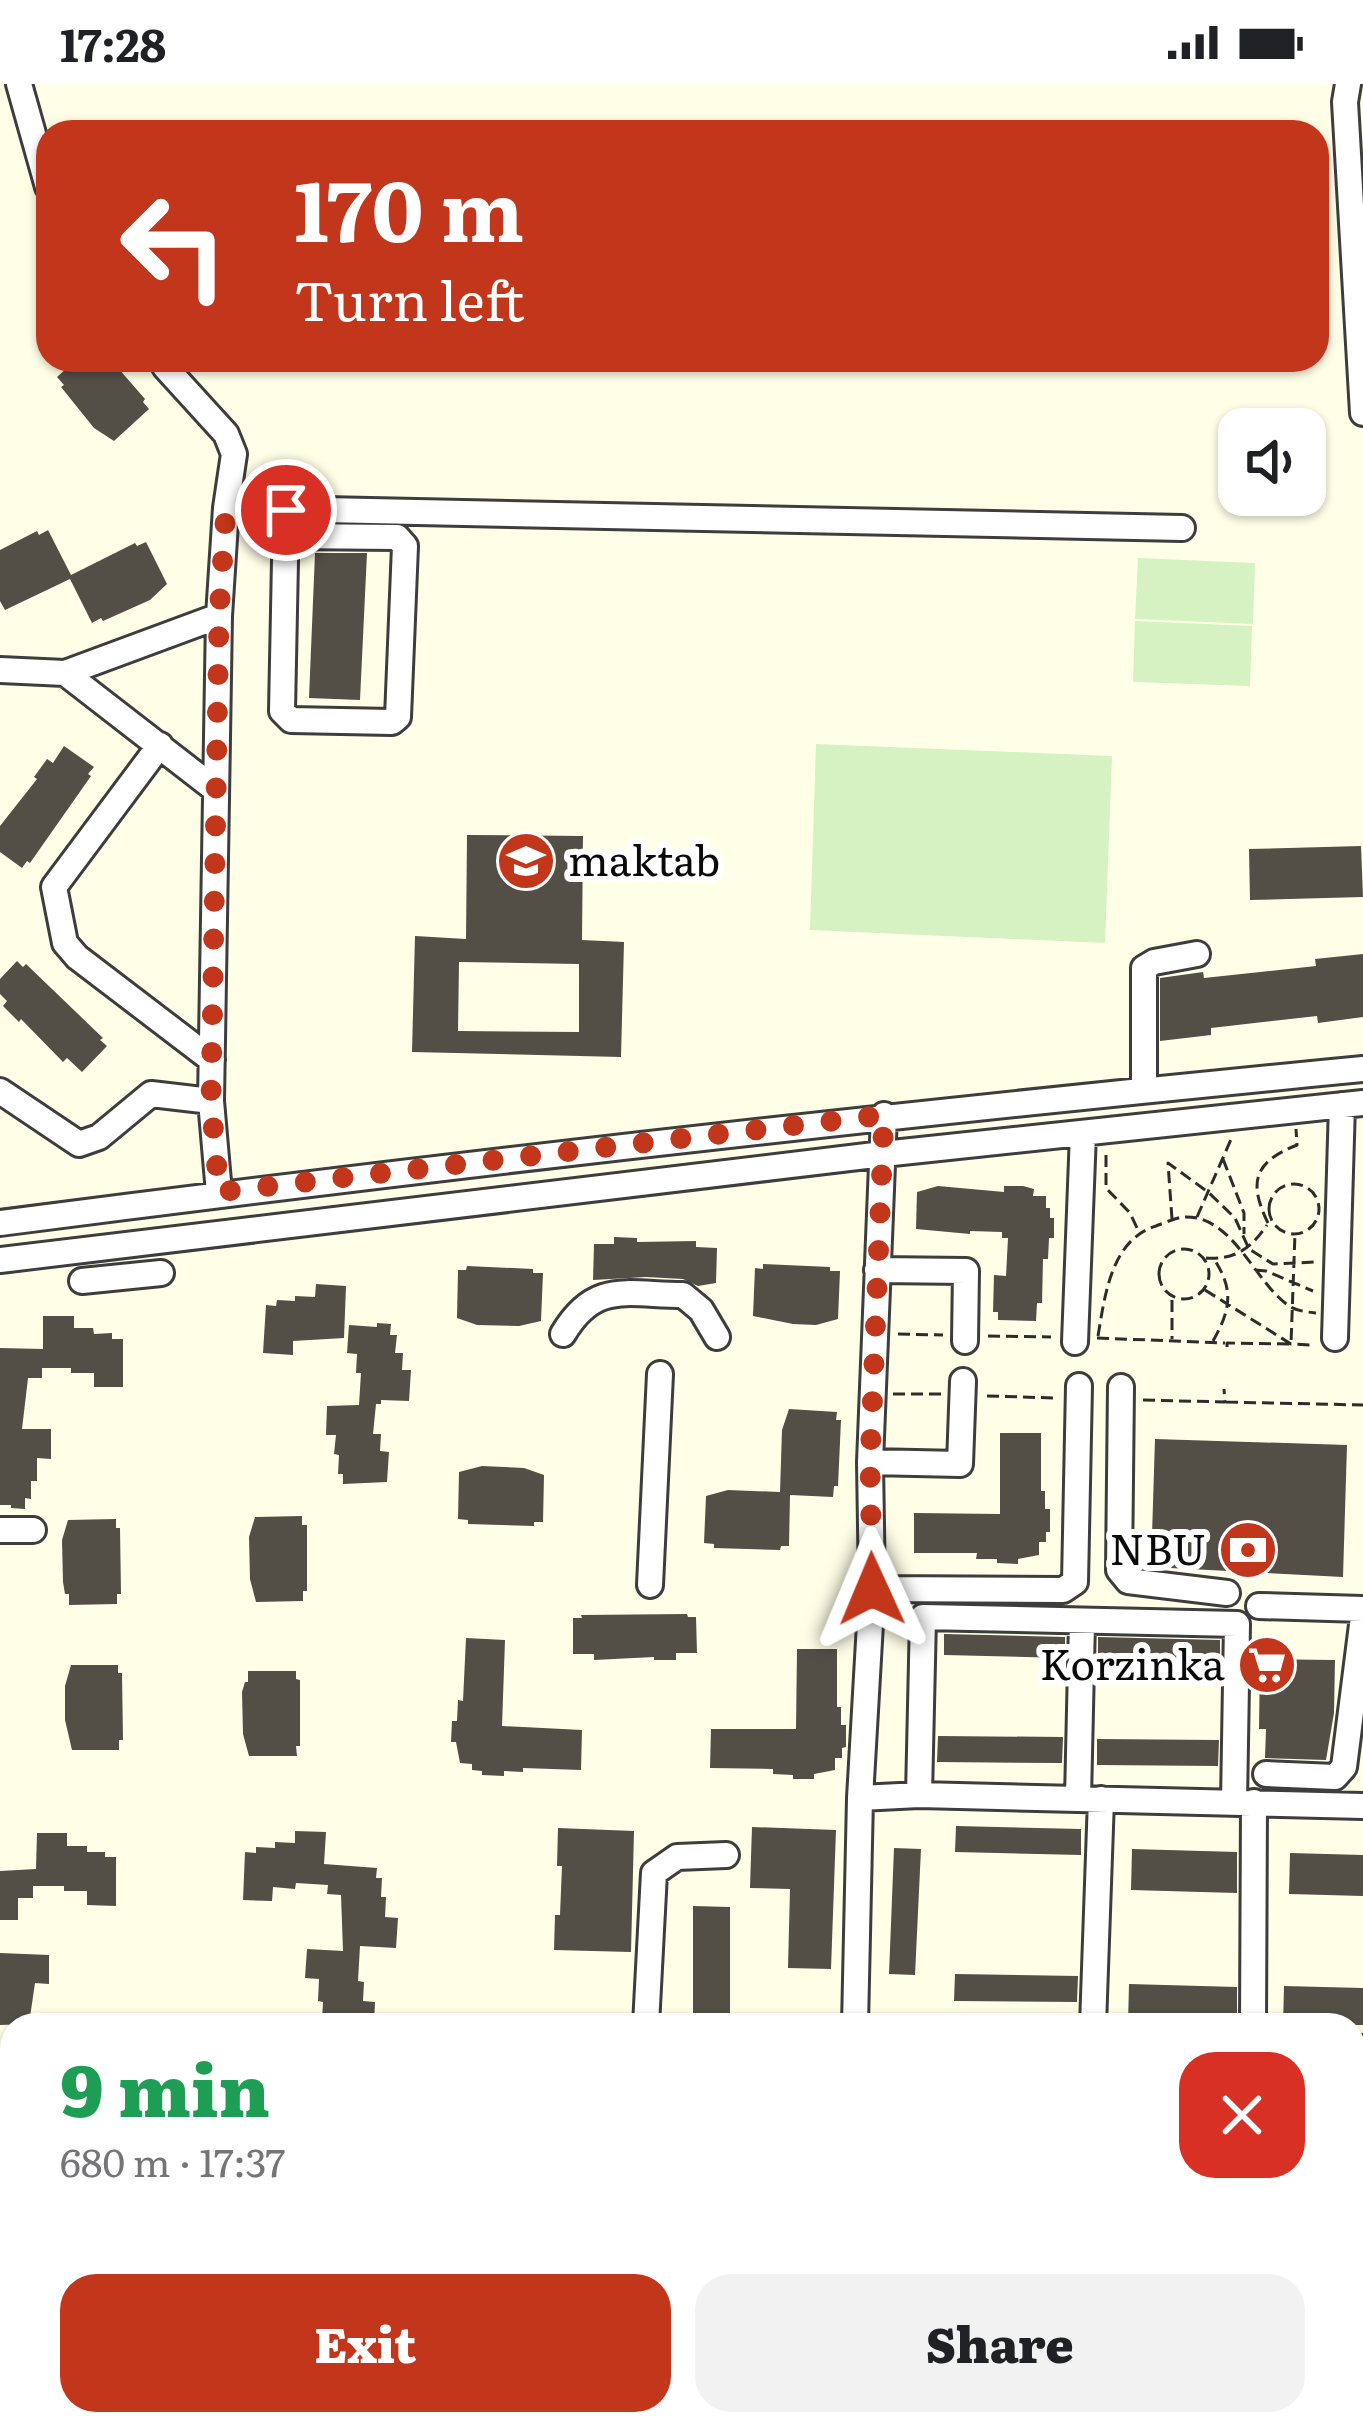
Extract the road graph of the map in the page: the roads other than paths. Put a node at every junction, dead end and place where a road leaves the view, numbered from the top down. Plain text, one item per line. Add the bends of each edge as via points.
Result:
1 (20, 84) edge
2 (1348, 84) edge
3 (36, 143) edge
4 (1358, 265) edge
5 (170, 372) edge
6 (1363, 413) edge
7 (226, 508) junction
8 (286, 510) junction
9 (1182, 528) dead end
10 (286, 536) junction
11 (219, 616) junction
12 (0, 670) edge
13 (65, 673) junction
14 (160, 745) junction
15 (216, 790) junction
16 (1197, 954) dead end
17 (212, 1060) junction
18 (1363, 1069) edge
19 (1144, 1090) junction
20 (0, 1091) edge
21 (211, 1101) junction
22 (1352, 1104) edge
23 (884, 1115) junction
24 (1083, 1139) junction
25 (883, 1154) junction
26 (219, 1192) junction
27 (0, 1223) edge
28 (0, 1260) edge
29 (878, 1270) junction
30 (161, 1273) dead end
31 (82, 1281) dead end
32 (1336, 1316) road end
33 (563, 1334) dead end
34 (717, 1337) dead end
35 (965, 1341) dead end
36 (1076, 1342) dead end
37 (660, 1374) dead end
38 (1078, 1386) dead end
39 (1121, 1387) dead end
40 (963, 1388) road end
41 (870, 1462) junction
42 (1077, 1503) junction
43 (1118, 1505) junction
44 (0, 1530) edge
45 (33, 1530) dead end
46 (650, 1585) dead end
47 (872, 1589) junction
48 (1227, 1593) dead end
49 (1259, 1606) dead end
50 (1363, 1613) edge
51 (1082, 1621) junction
52 (1266, 1774) dead end
53 (919, 1795) junction
54 (860, 1798) junction
55 (1089, 1799) junction
56 (1244, 1802) junction
57 (1363, 1806) edge
58 (726, 1855) dead end
59 (647, 2013) edge
60 (855, 2013) edge
61 (1093, 2013) edge
62 (1253, 2013) edge

1 - 3 street
2 - 4 street
4 - 6 street
5 - 7 street via 226,434 234,454
7 - 8 street
7 - 11 street
8 - 9 street
8 - 10 street
10 - 10 street via 282,711 291,720 392,722 405,546 397,537
11 - 13 street
11 - 15 street
12 - 13 street
13 - 14 street
14 - 15 street
14 - 17 street via 54,887 65,943 77,957
15 - 17 street
16 - 19 street via 1144,968
17 - 21 street
18 - 19 street
19 - 23 street
20 - 21 street via 80,1144 151,1094
21 - 26 street
22 - 24 street
22 - 32 street
23 - 25 street
23 - 26 street
24 - 25 street
24 - 36 street
25 - 28 street
25 - 29 street
26 - 27 street
29 - 35 street via 966,1270
29 - 41 street
30 - 31 street
33 - 34 street via 597,1296 683,1294
37 - 46 street
38 - 42 street
39 - 43 street
40 - 41 street via 960,1463
41 - 47 street
42 - 43 street
42 - 47 street via 1075,1582 1063,1591
43 - 48 street via 1119,1570 1128,1581
44 - 45 street
47 - 54 street
49 - 50 street
50 - 52 street via 1344,1767 1334,1777
51 - 53 street via 922,1617
51 - 55 street
51 - 56 street via 1237,1624
53 - 54 street
53 - 55 street
54 - 60 street
55 - 56 street
55 - 61 street
56 - 57 street
56 - 62 street
58 - 59 street via 677,1857 654,1873

